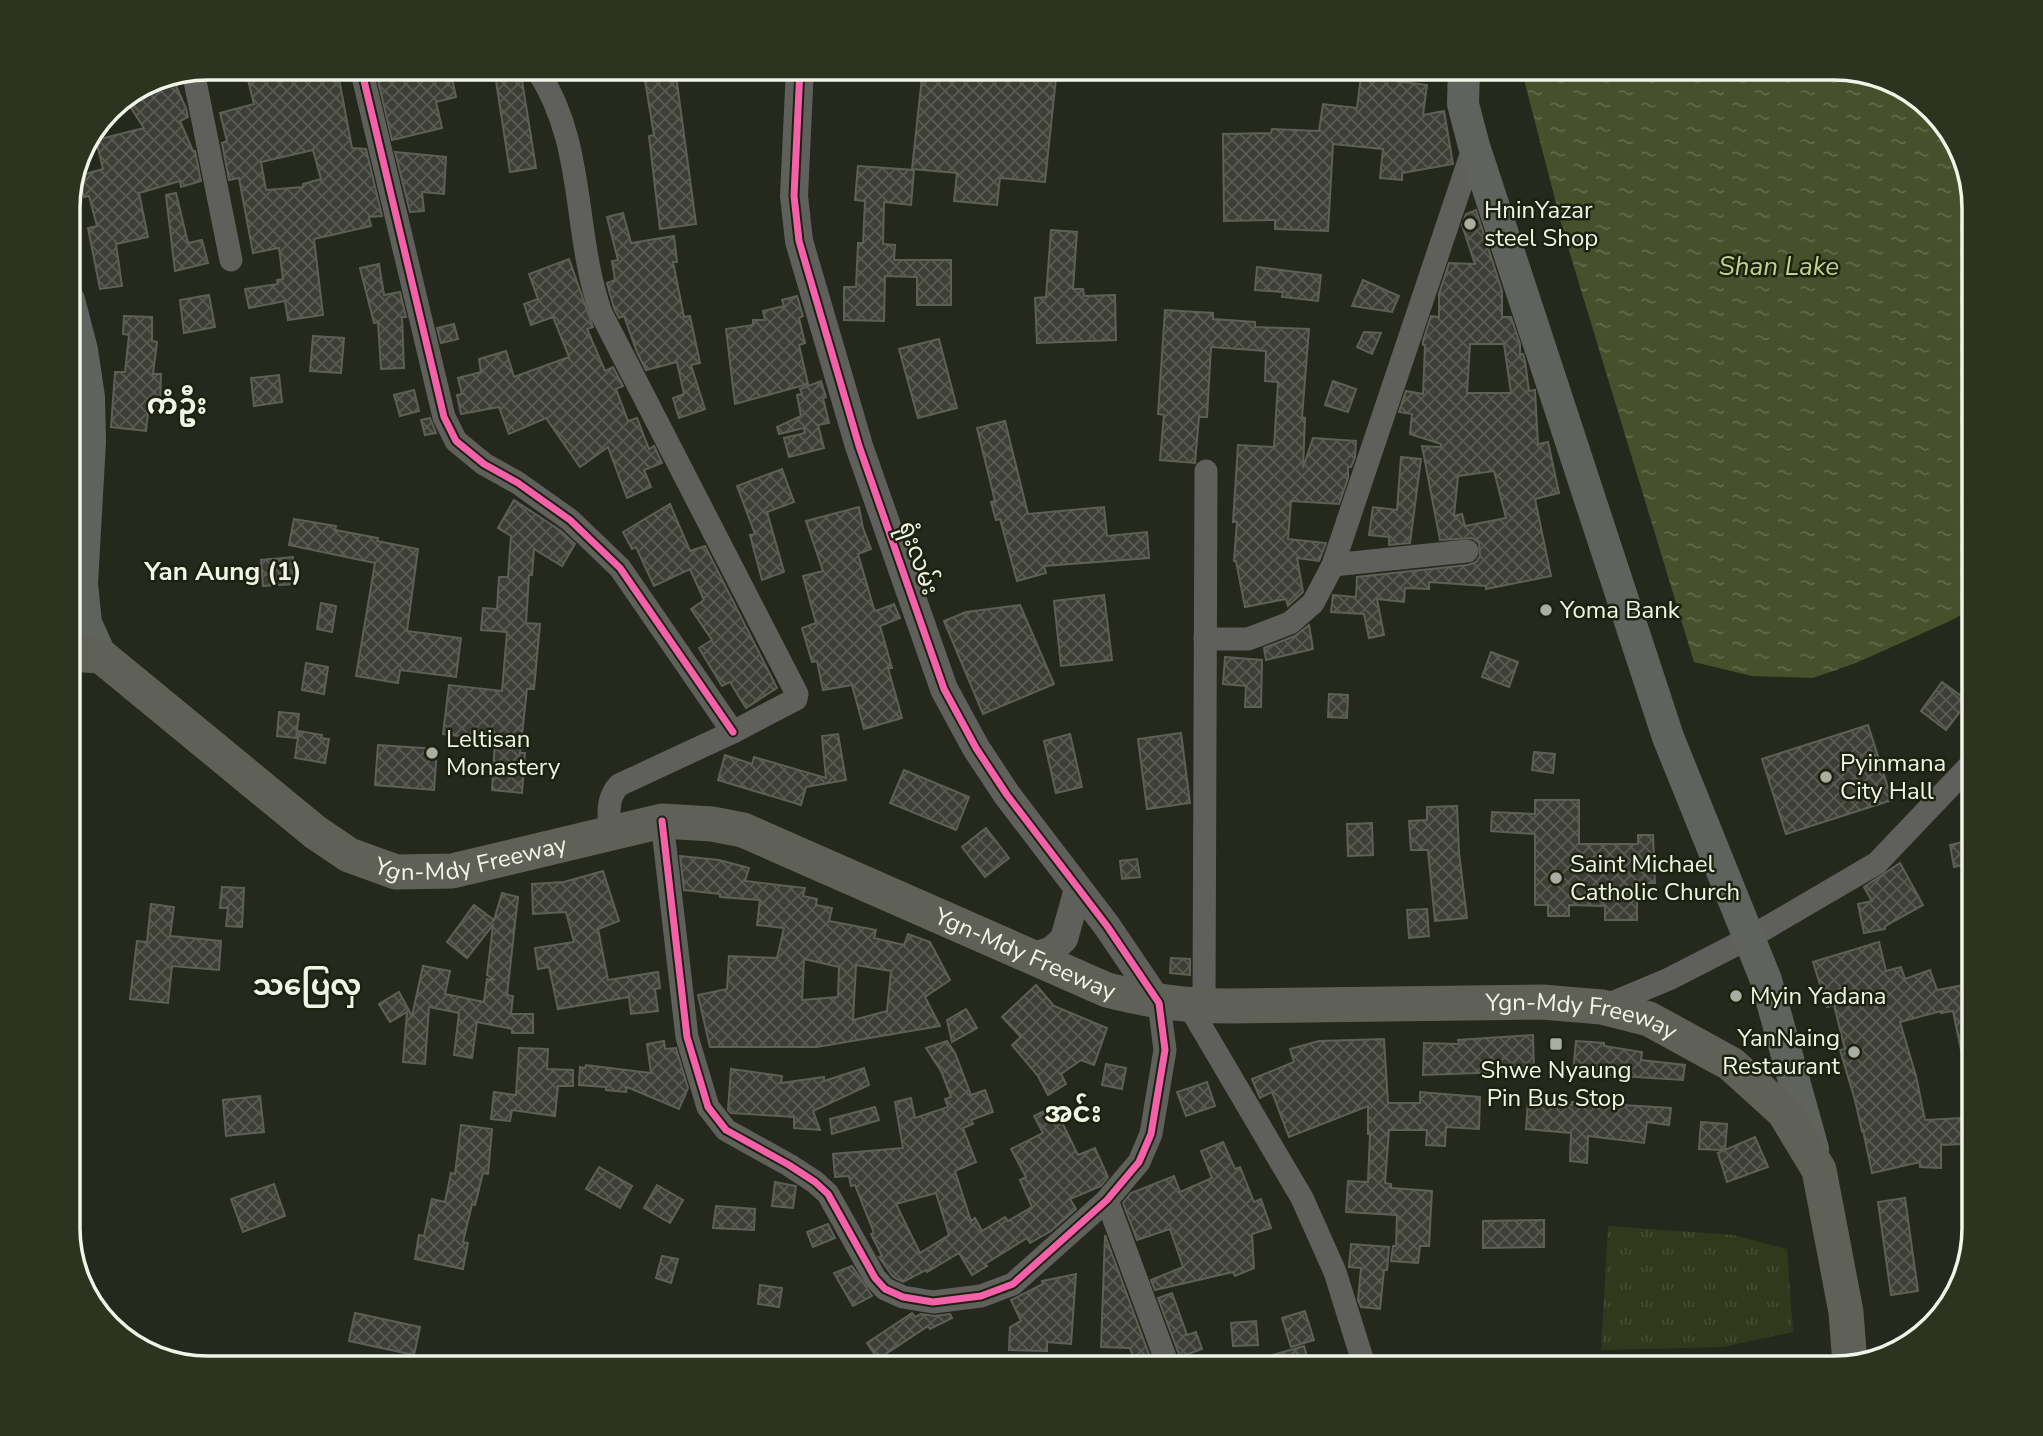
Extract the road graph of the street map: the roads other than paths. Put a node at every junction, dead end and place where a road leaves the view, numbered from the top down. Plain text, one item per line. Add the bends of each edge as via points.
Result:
1 (363, 80) edge
2 (542, 80) edge
3 (799, 80) edge
4 (1464, 80) edge
5 (195, 82) edge
6 (1474, 146) junction
7 (231, 260) dead end
8 (81, 346) edge
9 (1206, 471) dead end
10 (1467, 551) dead end
11 (1333, 565) junction
12 (1205, 639) junction
13 (85, 655) edge
14 (733, 732) junction
15 (1962, 774) edge
16 (662, 821) junction
17 (610, 833) junction
18 (1078, 889) junction
19 (1749, 938) junction
20 (1030, 958) junction
21 (1184, 1005) junction
22 (1602, 1007) junction
23 (1819, 1170) junction
24 (1107, 1200) junction
25 (1849, 1354) edge
26 (1165, 1356) edge
27 (1361, 1356) edge

1 - 14 street via 444,417 456,441 570,520 620,568
2 - 14 street via 560,114 575,166 601,313 797,694 796,699
3 - 18 street, ရုံးလမ်း via 794,196 799,242 863,458 944,689 1007,795
4 - 6 main road via 1464,104
5 - 7 street
6 - 11 street
6 - 19 main road via 1668,737
8 - 13 main road via 90,441 82,584
9 - 12 street
10 - 11 street
11 - 12 street via 1313,603 1290,624 1248,639
12 - 21 street
13 - 17 main road, Ygn-Mdy Freeway via 315,832 349,855 396,872 452,871
14 - 17 street via 619,785 609,802
15 - 19 street via 1877,863
16 - 17 main road, Ygn-Mdy Freeway
16 - 20 main road, Ygn-Mdy Freeway via 743,830
16 - 24 street via 687,1037 708,1107 726,1130 789,1165 828,1194 885,1289 933,1302 981,1296 1013,1284
18 - 20 street via 1064,939 1052,950
18 - 21 street, ရုံးလမ်း
19 - 22 street
19 - 23 main road via 1766,980
20 - 21 main road, Ygn-Mdy Freeway via 1107,990
21 - 22 main road, Ygn-Mdy Freeway via 1542,1002
21 - 24 street via 1165,1050 1151,1134 1139,1162
21 - 27 street via 1302,1198 1335,1272
22 - 23 main road, Ygn-Mdy Freeway via 1649,1019 1731,1064 1784,1112
23 - 25 main road, Ygn-Mdy Freeway via 1846,1312
24 - 26 street

